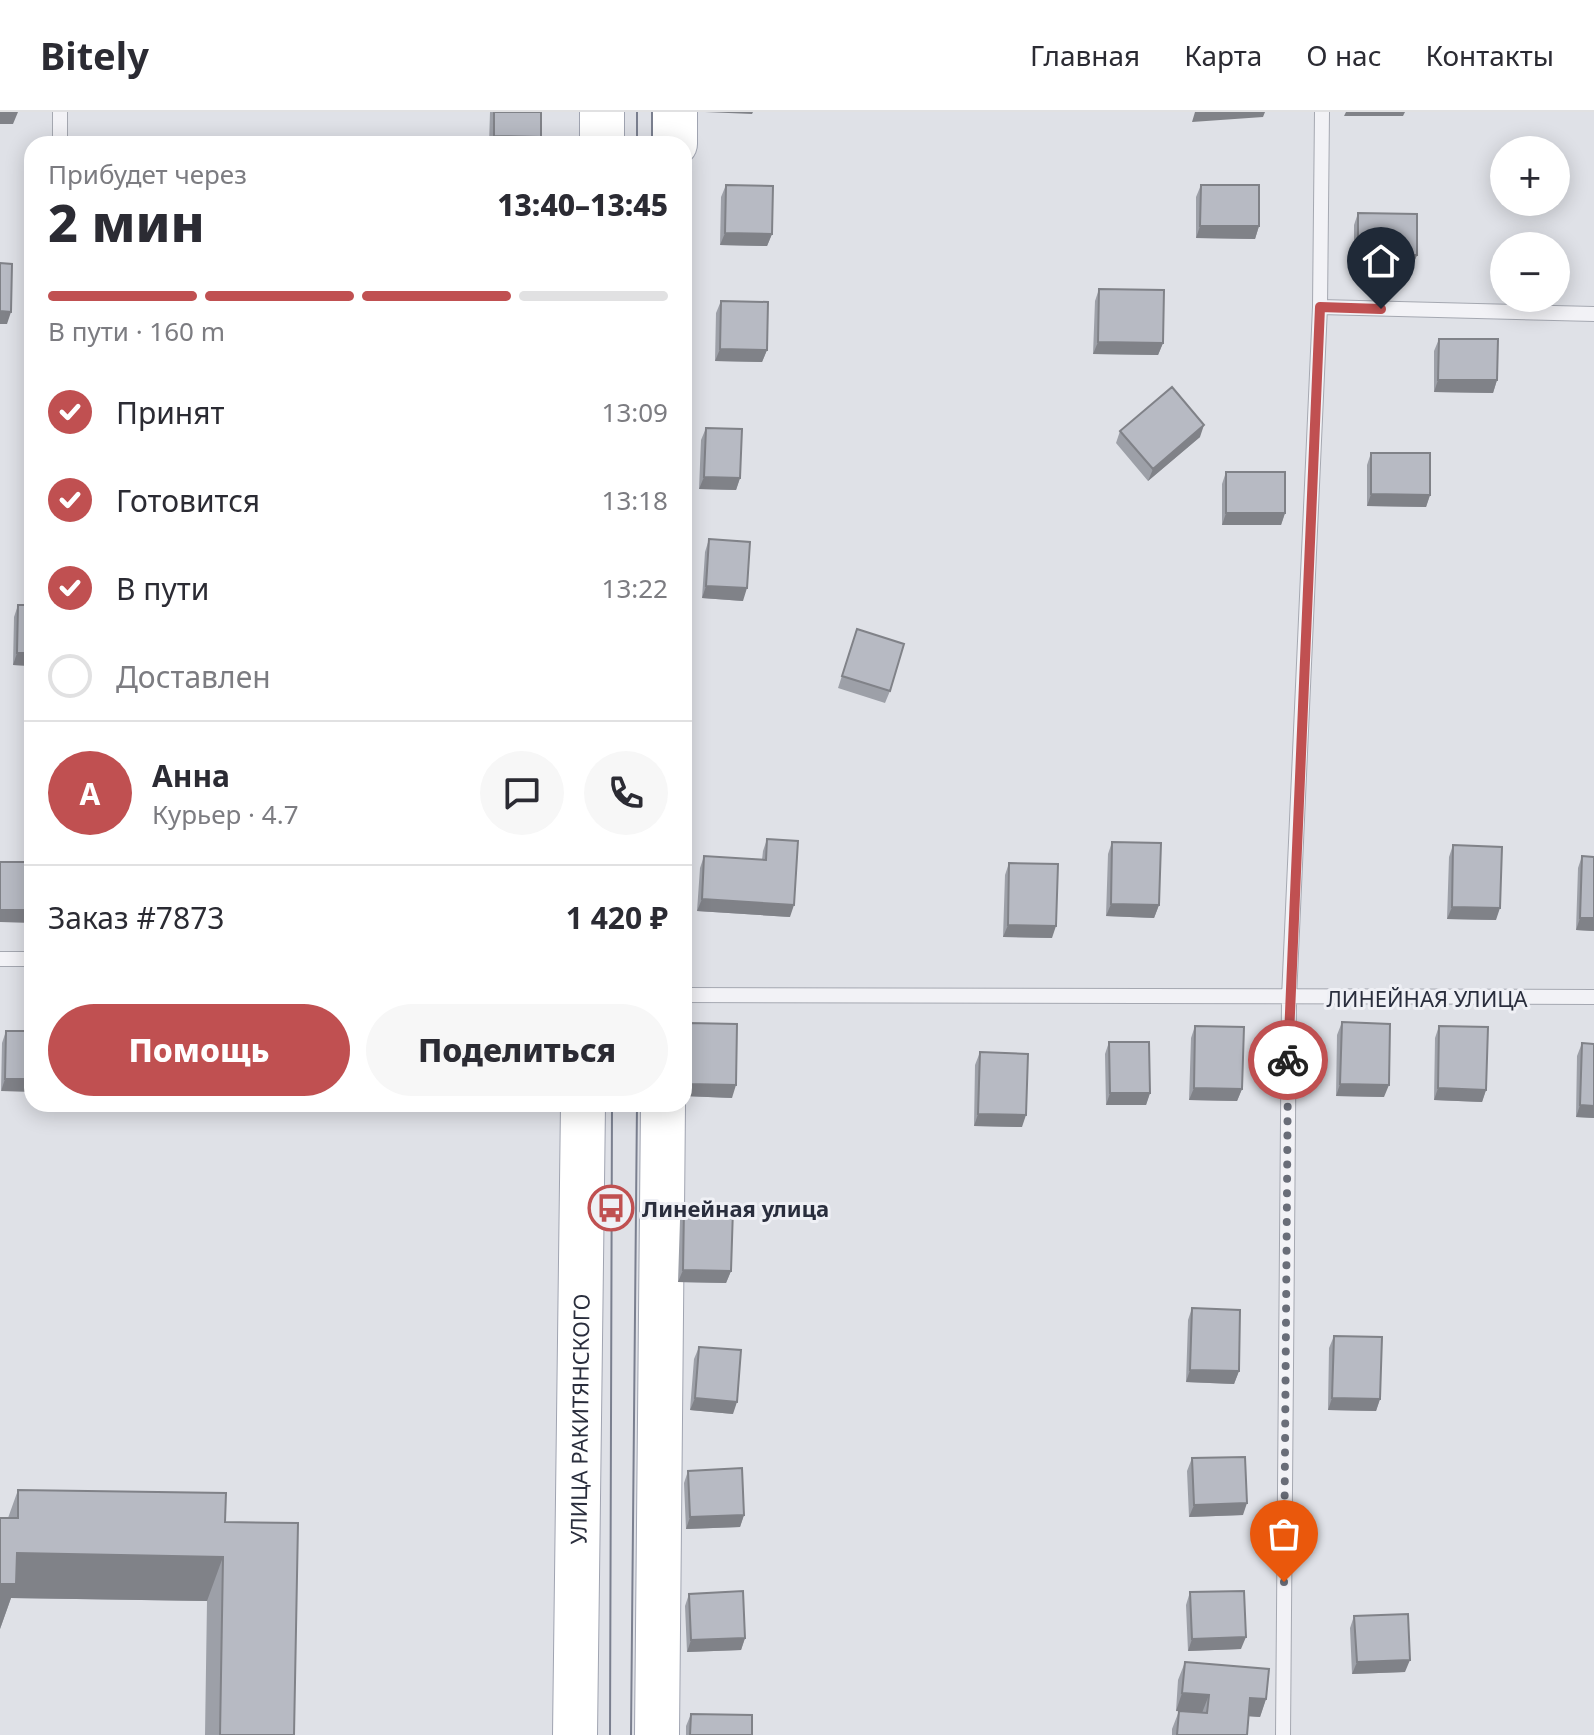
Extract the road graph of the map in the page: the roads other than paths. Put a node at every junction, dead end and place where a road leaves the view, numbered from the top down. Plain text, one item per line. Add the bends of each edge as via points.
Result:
1 (60, 112) edge
2 (602, 112) edge
3 (675, 112) edge
4 (1322, 112) edge
5 (60, 136) edge
6 (602, 136) edge
7 (675, 136) edge
8 (1320, 307) junction
9 (1594, 314) edge
10 (0, 959) edge
11 (24, 959) edge
12 (692, 995) edge
13 (1594, 997) edge
14 (1289, 998) junction
15 (583, 1112) edge
16 (663, 1112) edge
17 (575, 1735) edge
18 (657, 1735) edge
19 (1283, 1735) edge

1 - 5 lane
2 - 6 main road
3 - 7 main road
4 - 8 lane
8 - 9 lane
8 - 14 lane
10 - 11 lane
12 - 14 lane, ЛИНЕЙНАЯ УЛИЦА
13 - 14 lane, ЛИНЕЙНАЯ УЛИЦА
14 - 19 lane
15 - 17 main road, УЛИЦА РАКИТЯНСКОГО
16 - 18 main road

